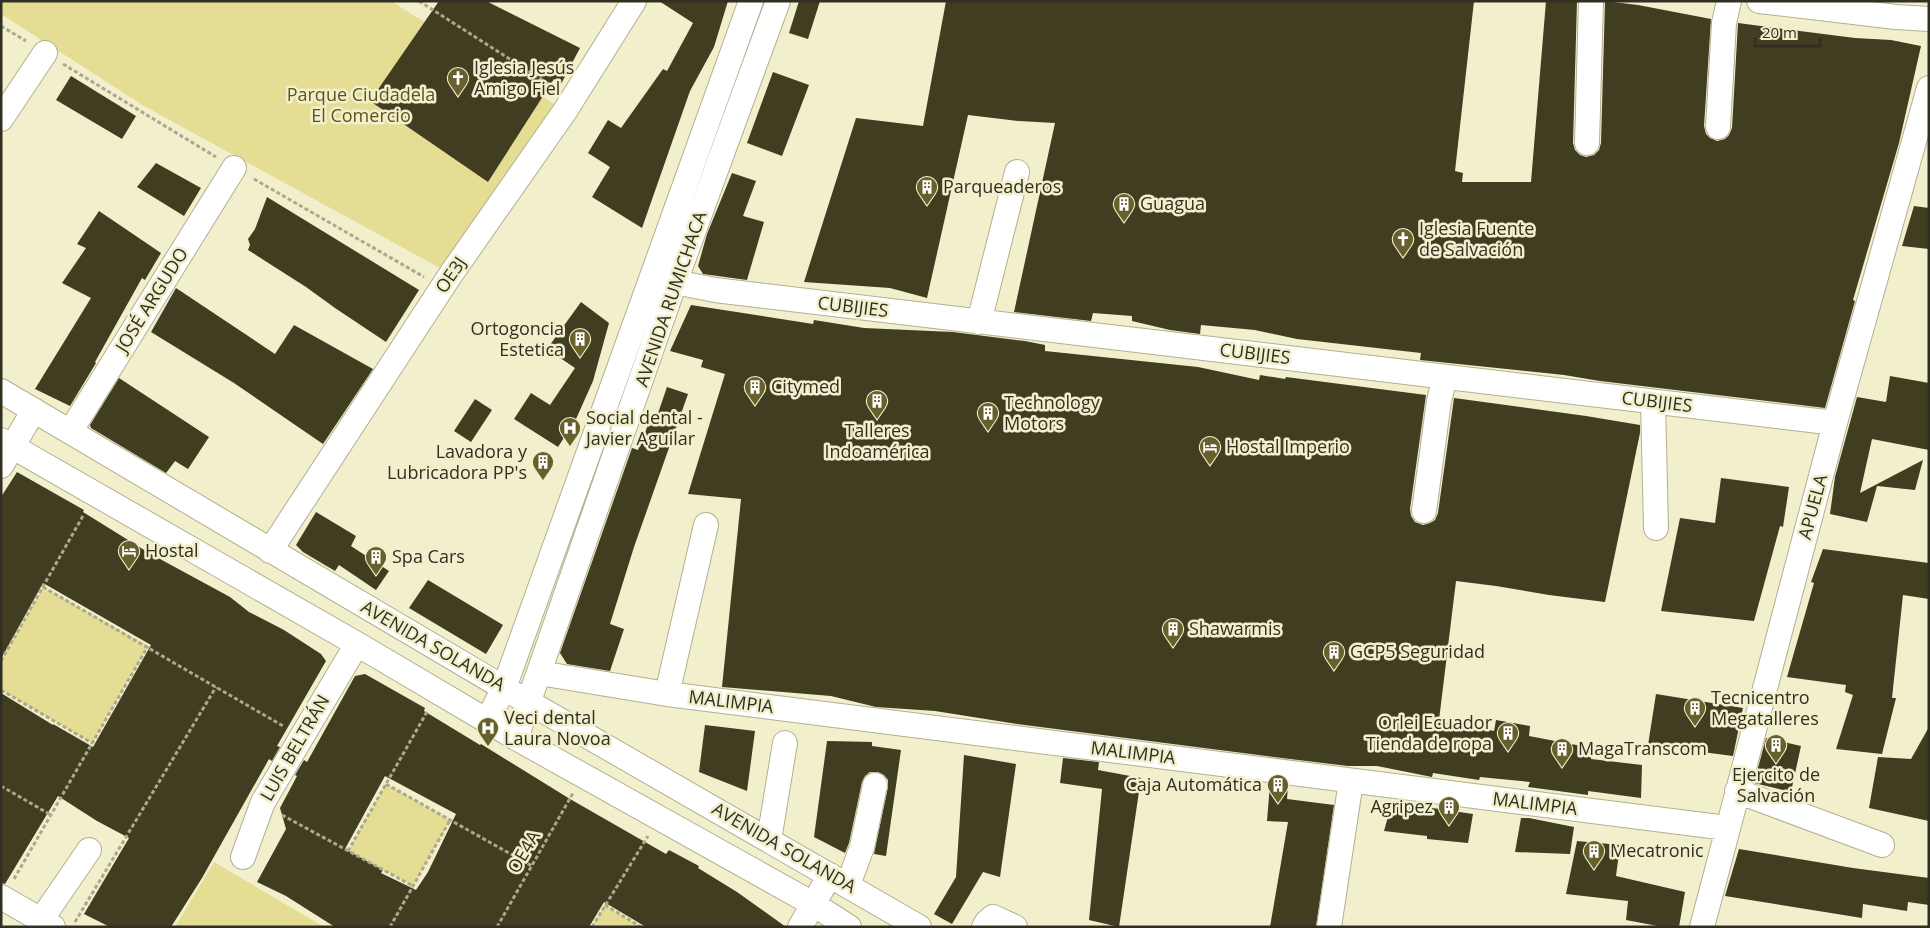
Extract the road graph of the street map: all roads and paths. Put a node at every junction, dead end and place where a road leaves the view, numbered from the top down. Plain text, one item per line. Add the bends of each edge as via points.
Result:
1 (419, 1) edge
2 (634, 1) edge
3 (751, 1) edge
4 (778, 1) edge
5 (1592, 1) edge
6 (1729, 1) edge
7 (1759, 1) edge
8 (1929, 19) edge
9 (1, 26) edge
10 (45, 53) junction
11 (1929, 88) edge
12 (572, 99) junction
13 (1, 119) edge
14 (1718, 127) dead end
15 (1587, 143) dead end
16 (234, 168) junction
17 (1017, 172) dead end
18 (676, 282) junction
19 (442, 288) junction
20 (978, 322) junction
21 (1445, 377) junction
22 (1, 391) edge
23 (1653, 402) junction
24 (34, 410) junction
25 (1836, 423) junction
26 (70, 432) junction
27 (5, 451) edge
28 (87, 510) dead end
29 (1424, 511) dead end
30 (706, 525) dead end
31 (1656, 528) dead end
32 (270, 551) junction
33 (44, 586) junction
34 (357, 644) junction
35 (148, 646) junction
36 (1, 661) edge
37 (539, 673) junction
38 (216, 687) junction
39 (504, 688) junction
40 (1, 690) edge
41 (667, 694) junction
42 (529, 702) junction
43 (430, 707) dead end
44 (487, 721) junction
45 (289, 730) dead end
46 (516, 738) junction
47 (92, 743) junction
48 (785, 743) dead end
49 (1351, 781) junction
50 (386, 784) junction
51 (875, 785) dead end
52 (1, 786) edge
53 (575, 791) dead end
54 (1737, 792) junction
55 (277, 812) dead end
56 (51, 814) junction
57 (450, 820) junction
58 (1727, 828) junction
59 (649, 834) dead end
60 (769, 840) junction
61 (1882, 845) dead end
62 (88, 850) dead end
63 (348, 851) junction
64 (243, 858) dead end
65 (532, 866) junction
66 (839, 880) junction
67 (413, 886) junction
68 (7, 889) edge
69 (813, 904) junction
70 (605, 905) junction
71 (56, 923) edge
72 (390, 927) edge
73 (498, 927) edge
74 (592, 927) edge
75 (641, 927) edge
76 (800, 927) edge
77 (849, 927) edge
78 (919, 927) edge
79 (984, 927) edge
80 (1015, 927) edge
81 (1329, 927) edge
82 (1702, 927) edge

1 - 12 path
2 - 12 street, OE3J
3 - 39 street, AVENIDA RUMICHACA
4 - 18 street, AVENIDA RUMICHACA
5 - 15 street
6 - 14 street via 1724,23
7 - 8 street
9 - 10 path
10 - 13 street
10 - 16 path
11 - 25 street, APUELA
12 - 19 street, OE3J
16 - 19 path
16 - 26 street, JOSÉ ARGUDO
17 - 20 street
18 - 20 street, CUBIJIES via 714,290
18 - 37 street, AVENIDA RUMICHACA
19 - 32 street, OE3J
20 - 21 street, CUBIJIES
21 - 23 street, CUBIJIES
21 - 29 street
22 - 24 street, AVENIDA SOLANDA
23 - 25 street, CUBIJIES
23 - 31 street
24 - 26 street, AVENIDA SOLANDA
24 - 27 street
25 - 54 street, APUELA
26 - 32 street, AVENIDA SOLANDA
27 - 34 street, AVENIDA SOLANDA
28 - 33 path
30 - 41 street
32 - 39 street, AVENIDA SOLANDA
33 - 35 path
33 - 36 path
34 - 44 street, AVENIDA SOLANDA
34 - 64 street, LUIS BELTRÁN via 263,802
35 - 38 path
35 - 47 path
37 - 41 street, MALIMPIA
37 - 42 street, AVENIDA RUMICHACA
38 - 45 path
38 - 71 path
39 - 42 street, AVENIDA SOLANDA
39 - 44 street, AVENIDA RUMICHACA
40 - 47 path
41 - 49 street, MALIMPIA
42 - 46 street, AVENIDA RUMICHACA
42 - 60 street, AVENIDA SOLANDA
43 - 50 path
44 - 46 street, AVENIDA SOLANDA
46 - 69 street, AVENIDA SOLANDA
47 - 56 path
48 - 60 street
49 - 58 street, MALIMPIA
49 - 81 street
50 - 57 path
50 - 63 path
51 - 66 street via 862,847
52 - 56 path
53 - 65 path, OE4A
54 - 58 street, APUELA
54 - 61 street
55 - 63 path
56 - 68 path
57 - 65 path
57 - 67 path
58 - 82 street, APUELA
59 - 70 path
60 - 66 street, AVENIDA SOLANDA
62 - 71 street
63 - 67 path
65 - 73 path, OE4A
66 - 69 street
66 - 78 street, AVENIDA SOLANDA
67 - 72 path
68 - 71 street
69 - 76 street
69 - 77 street, AVENIDA SOLANDA
70 - 74 path
70 - 75 path
79 - 80 street via 993,917

